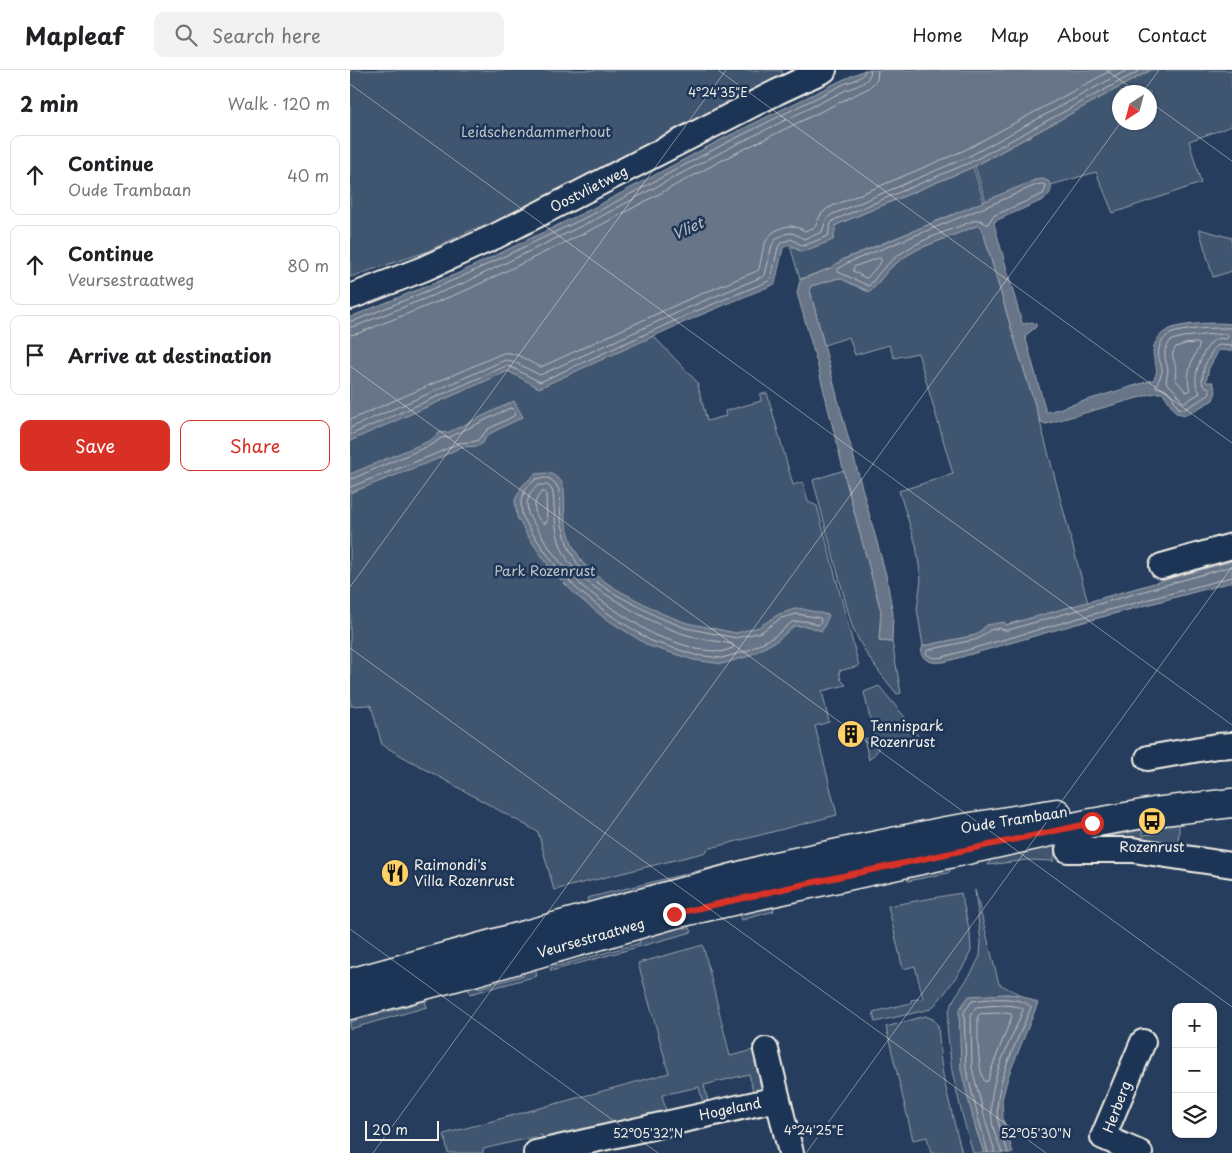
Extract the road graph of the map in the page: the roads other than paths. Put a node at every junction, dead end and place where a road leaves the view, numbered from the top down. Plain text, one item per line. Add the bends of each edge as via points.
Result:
1 (824, 70) edge
2 (350, 297) edge
3 (1232, 546) edge
4 (1162, 566) dead end
5 (1232, 745) edge
6 (1148, 758) dead end
7 (1232, 789) edge
8 (1232, 803) edge
9 (948, 842) junction
10 (1068, 850) dead end
11 (1232, 865) edge
12 (350, 983) edge
13 (350, 1005) edge
14 (1143, 1042) dead end
15 (766, 1050) dead end
16 (777, 1099) junction
17 (536, 1153) edge
18 (791, 1153) edge
19 (1140, 1153) edge

1 - 2 street, Oostvlietweg via 496,236
3 - 4 street
5 - 6 street
7 - 9 street, Oude Trambaan via 1161,797
8 - 9 street, Oude Trambaan
9 - 12 street, Veursestraatweg via 776,866
9 - 13 street, Veursestraatweg via 789,888 674,914
10 - 11 street via 1133,850
14 - 19 street, Herberg via 1103,1138
15 - 16 street, Hogeland
16 - 17 street, Hogeland
16 - 18 street, Hogeland

